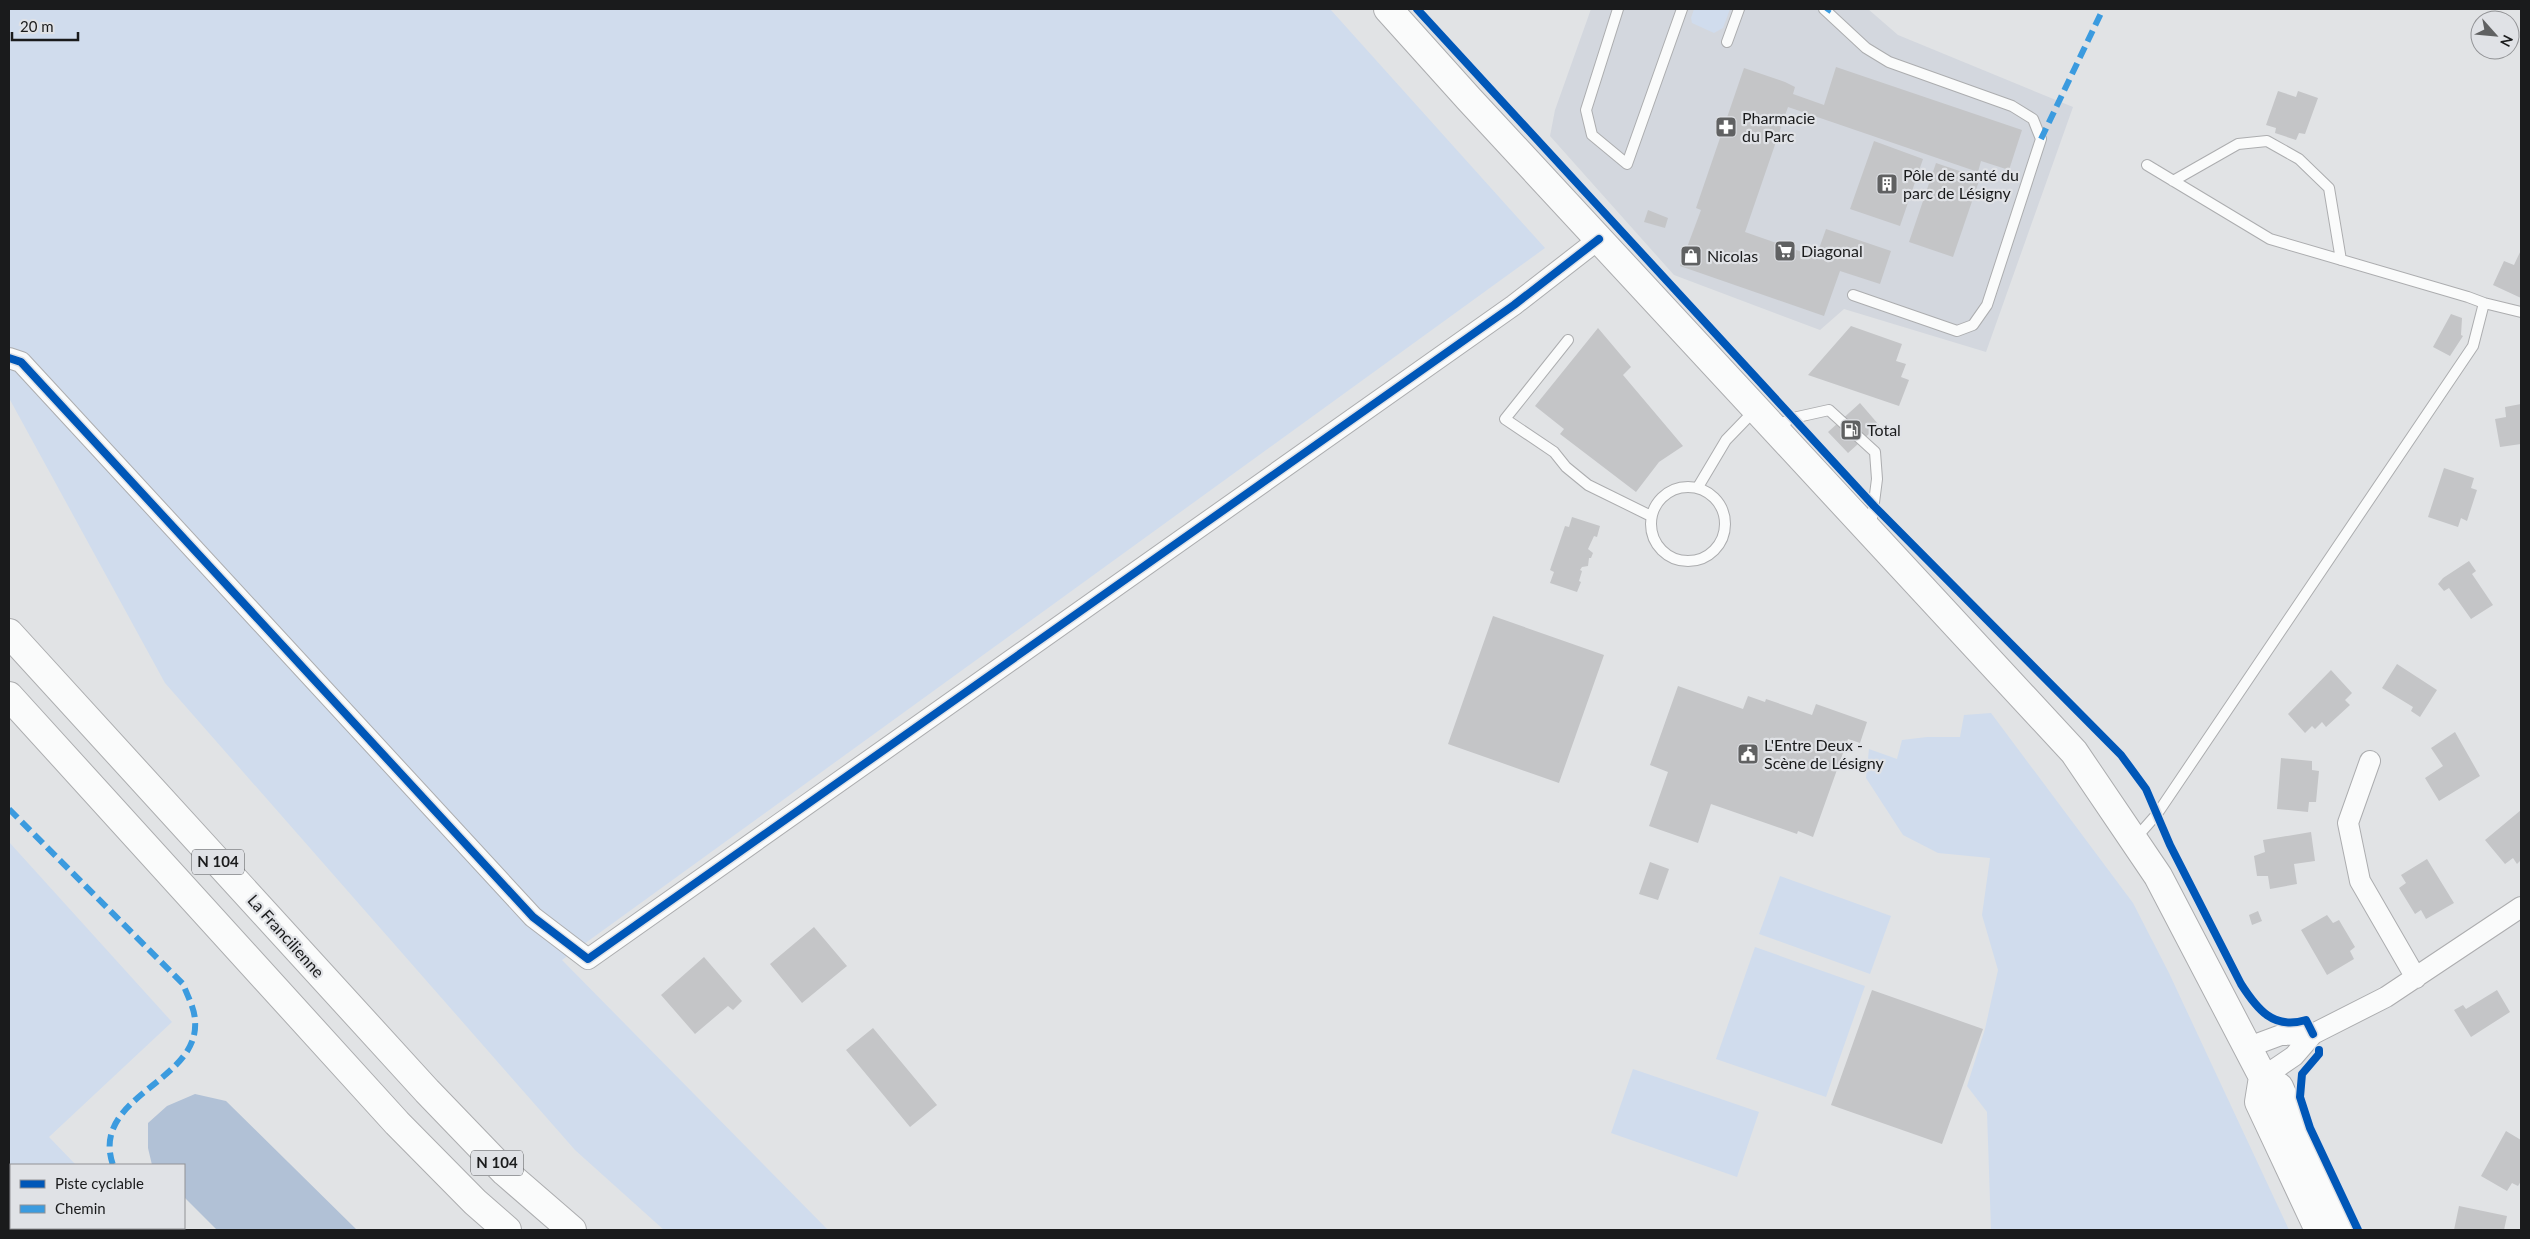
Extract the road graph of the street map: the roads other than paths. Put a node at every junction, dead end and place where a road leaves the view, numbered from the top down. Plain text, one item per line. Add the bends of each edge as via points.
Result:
1 (1388, 9) edge
2 (1618, 9) edge
3 (1682, 9) edge
4 (1739, 9) edge
5 (1824, 9) edge
6 (1727, 42) dead end
7 (2147, 165) dead end
8 (2172, 180) junction
9 (1599, 239) junction
10 (2340, 260) junction
11 (1853, 295) dead end
12 (2484, 303) junction
13 (2521, 312) edge
14 (1568, 340) dead end
15 (9, 358) edge
16 (1764, 418) junction
17 (1698, 488) junction
18 (1651, 516) junction
19 (1870, 532) junction
20 (9, 632) edge
21 (9, 696) edge
22 (2370, 761) dead end
23 (2134, 841) junction
24 (2521, 907) edge
25 (2416, 978) junction
26 (2313, 1034) junction
27 (2246, 1048) junction
28 (2263, 1077) junction
29 (507, 1230) edge
30 (572, 1230) edge
31 (2319, 1230) edge
32 (2341, 1230) edge

1 - 9 main road
2 - 3 lane via 1586,110 1592,135 1628,164
4 - 6 lane
5 - 11 lane via 1866,48 1889,62 2012,106 2033,119 2041,139 1987,305 1973,325 1957,331
7 - 8 lane
8 - 10 lane via 2270,239
8 - 10 lane via 2238,144 2267,141 2299,159 2329,188
9 - 15 street via 1514,305 588,959 533,917 21,362
9 - 16 main road
10 - 12 lane
12 - 13 lane
12 - 23 lane via 2473,346 2158,814
14 - 18 lane via 1505,419 1554,452 1588,485
16 - 17 lane via 1726,440
16 - 19 main road
16 - 19 lane via 1793,418 1829,410 1875,452 1877,479
17 - 18 lane via 1674,489 1656,505
17 - 18 lane via 1709,493 1724,513 1722,538 1707,556 1683,561 1661,550 1652,534
19 - 23 main road via 2074,752
20 - 30 main road, La Francilienne / N 104 via 427,1091 505,1172
21 - 29 main road, N 104 via 397,1123
22 - 25 street via 2348,823 2360,881
23 - 27 main road via 2158,876
24 - 25 street
25 - 26 street
26 - 27 street via 2281,1035
26 - 28 street via 2294,1056
27 - 28 main road
28 - 31 main road via 2260,1102
28 - 32 main road via 2279,1087

